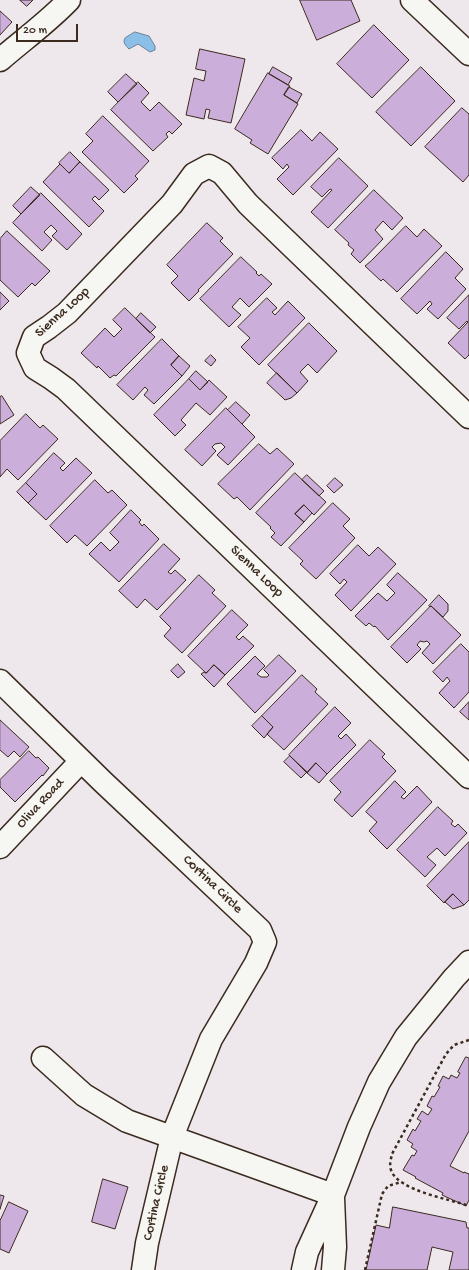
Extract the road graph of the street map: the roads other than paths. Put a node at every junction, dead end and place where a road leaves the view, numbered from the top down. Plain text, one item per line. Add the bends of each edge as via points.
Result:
1 (68, 0) edge
2 (412, 0) edge
3 (469, 54) edge
4 (0, 60) edge
5 (469, 417) edge
6 (0, 681) edge
7 (81, 761) junction
8 (469, 777) edge
9 (0, 846) edge
10 (469, 962) edge
11 (43, 1058) dead end
12 (172, 1137) junction
13 (333, 1195) junction
14 (143, 1270) edge
15 (303, 1270) edge
16 (333, 1270) edge

1 - 4 street
2 - 3 street
5 - 8 street, Sienna Loop via 248,204 222,173 209,166 194,174 172,204 67,313 34,337 28,353 35,368 66,389
6 - 7 street, Cortina Circle
7 - 9 street, Oliva Road
7 - 12 street, Cortina Circle via 260,930 264,942 256,963 211,1039
10 - 13 street via 406,1037 379,1082
11 - 12 street via 84,1095 108,1110 127,1121
12 - 13 street
12 - 14 street, Cortina Circle
13 - 15 street via 307,1252
13 - 16 street via 336,1247

